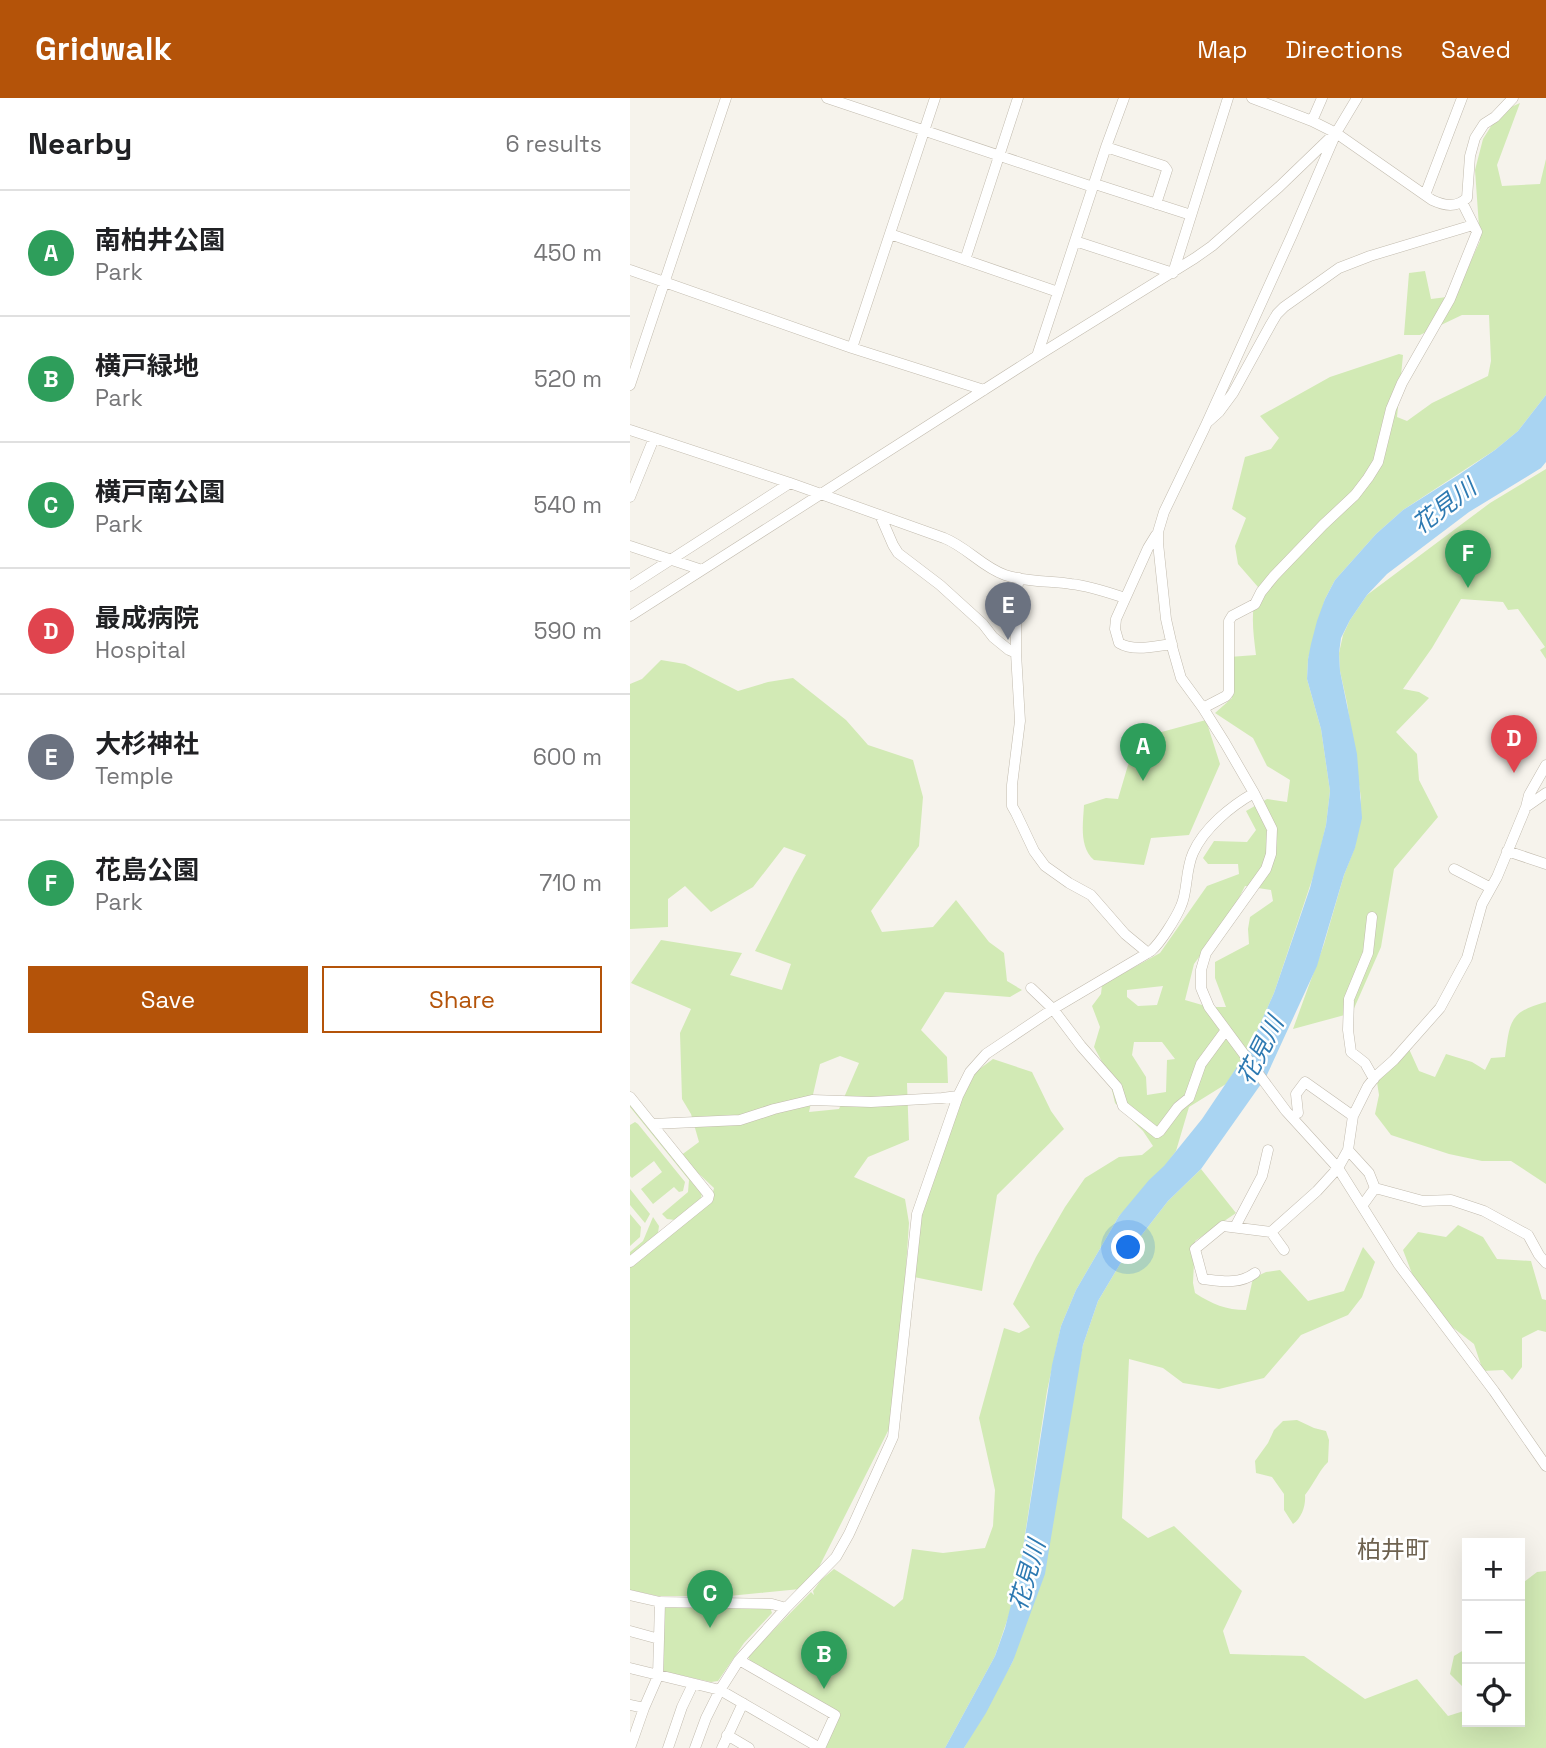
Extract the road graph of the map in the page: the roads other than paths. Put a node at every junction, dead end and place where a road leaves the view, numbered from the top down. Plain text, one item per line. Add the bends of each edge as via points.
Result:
1 (726, 98) edge
2 (827, 98) edge
3 (935, 98) edge
4 (1018, 98) edge
5 (1124, 98) edge
6 (1228, 98) edge
7 (1252, 98) edge
8 (1322, 98) edge
9 (1357, 98) edge
10 (1462, 98) edge
11 (1513, 98) edge
12 (1312, 121) junction
13 (924, 130) junction
14 (1336, 133) junction
15 (1106, 147) junction
16 (999, 155) junction
17 (1094, 185) junction
18 (1425, 195) junction
19 (1462, 202) junction
20 (1156, 204) junction
21 (1191, 215) junction
22 (1473, 225) junction
23 (890, 234) junction
24 (1075, 241) junction
25 (965, 260) junction
26 (630, 270) edge
27 (1173, 273) junction
28 (665, 282) junction
29 (1058, 292) junction
30 (852, 348) junction
31 (1037, 356) junction
32 (630, 386) edge
33 (984, 390) junction
34 (1207, 422) junction
35 (630, 430) edge
36 (654, 438) junction
37 (790, 483) junction
38 (821, 495) junction
39 (630, 497) edge
40 (880, 515) junction
41 (1158, 532) junction
42 (630, 546) edge
43 (671, 559) junction
44 (702, 570) junction
45 (1019, 578) junction
46 (630, 586) edge
47 (1125, 598) junction
48 (630, 616) edge
49 (1171, 644) junction
50 (1016, 653) junction
51 (1203, 708) junction
52 (1546, 765) edge
53 (1254, 793) junction
54 (1546, 793) edge
55 (1526, 807) junction
56 (1507, 851) junction
57 (1546, 864) edge
58 (1454, 869) dead end
59 (1491, 888) junction
60 (1372, 917) dead end
61 (1148, 953) junction
62 (1031, 988) dead end
63 (1054, 1009) junction
64 (1228, 1033) junction
65 (1374, 1079) junction
66 (958, 1096) junction
67 (630, 1097) edge
68 (1298, 1113) dead end
69 (1353, 1116) junction
70 (652, 1124) junction
71 (1268, 1150) dead end
72 (1348, 1150) junction
73 (1338, 1168) junction
74 (1375, 1188) junction
75 (1362, 1206) junction
76 (1235, 1227) junction
77 (1271, 1232) junction
78 (1284, 1250) dead end
79 (630, 1262) edge
80 (1546, 1263) edge
81 (1255, 1273) dead end
82 (1546, 1466) edge
83 (630, 1595) edge
84 (660, 1602) junction
85 (786, 1608) junction
86 (630, 1631) edge
87 (659, 1639) junction
88 (739, 1660) junction
89 (630, 1668) edge
90 (658, 1676) junction
91 (693, 1684) junction
92 (720, 1690) junction
93 (743, 1703) junction
94 (630, 1705) edge
95 (644, 1708) junction
96 (727, 1735) junction
97 (631, 1744) edge
98 (668, 1748) edge
99 (695, 1748) edge
100 (722, 1748) edge
101 (749, 1748) edge
102 (820, 1748) edge

1 - 28 street
2 - 13 street
3 - 13 street
4 - 16 street
5 - 15 street
6 - 21 street
7 - 12 street
8 - 12 street
9 - 14 street
10 - 18 street
11 - 19 street via 1475,138 1467,198
12 - 14 street
13 - 16 street
13 - 23 street
14 - 18 street
14 - 27 street via 1212,246
14 - 34 street
15 - 17 street
15 - 20 street via 1164,166 1167,170
16 - 17 street
16 - 25 street
17 - 20 street
17 - 24 street
18 - 19 street via 1447,206
19 - 22 street
20 - 21 street
21 - 27 street
22 - 34 street via 1339,268 1284,307 1226,404
22 - 51 street via 1477,232 1450,299 1398,391 1378,462 1355,495 1274,576 1255,604 1231,616 1229,692
23 - 25 street
23 - 30 street
24 - 27 street
24 - 29 street
25 - 29 street
26 - 28 street
27 - 31 street
28 - 30 street
28 - 32 street
29 - 31 street
30 - 33 street
31 - 33 street
33 - 38 street
34 - 41 street
35 - 36 street
36 - 37 street
36 - 39 street
37 - 38 street
37 - 43 street
38 - 40 street
38 - 44 street
40 - 45 street via 956,543 990,568
40 - 50 street via 898,553
41 - 47 street
41 - 49 street
42 - 43 street
43 - 44 street
43 - 46 street
44 - 48 street
45 - 47 street via 1073,584
45 - 50 street via 1014,607
47 - 49 street via 1116,620 1119,643 1136,648
49 - 51 street via 1181,678
50 - 61 street via 1020,722 1012,806 1045,866 1091,895
51 - 53 street
52 - 55 street
53 - 61 street via 1233,805 1200,841 1187,870 1182,905
53 - 64 street via 1272,829 1272,854 1262,878 1206,953 1201,970 1201,988 1209,1007
54 - 55 street
55 - 56 street
56 - 57 street
56 - 59 street
58 - 59 street
59 - 65 street via 1467,958 1440,1008
60 - 65 street via 1368,953 1349,999 1348,1030 1351,1052 1365,1063
61 - 63 street
62 - 63 street
63 - 64 street via 1117,1087 1123,1106 1157,1133 1189,1098 1201,1064
63 - 66 street via 986,1054
64 - 73 street via 1286,1111
65 - 69 street
66 - 70 street via 871,1102 812,1100 740,1120
66 - 85 street via 917,1214 893,1437 836,1557
67 - 70 street
68 - 69 street via 1296,1094 1305,1082
69 - 72 street
70 - 79 street via 709,1195
71 - 76 street via 1262,1176
72 - 73 street
72 - 74 street via 1369,1173
73 - 75 street
73 - 77 street
74 - 75 street
74 - 80 street via 1484,1210 1528,1235
75 - 82 street via 1399,1265
76 - 77 street
76 - 81 street via 1223,1226 1195,1249 1203,1279 1242,1280
77 - 78 street
83 - 84 street
84 - 85 street
84 - 87 street
85 - 88 street
86 - 87 street
87 - 90 street
88 - 92 street
88 - 102 street via 835,1715
89 - 90 street
90 - 91 street
90 - 95 street
91 - 92 street
91 - 98 street
92 - 93 street
92 - 99 street
93 - 96 street
93 - 102 street
94 - 95 street
95 - 97 street
96 - 100 street
96 - 101 street

